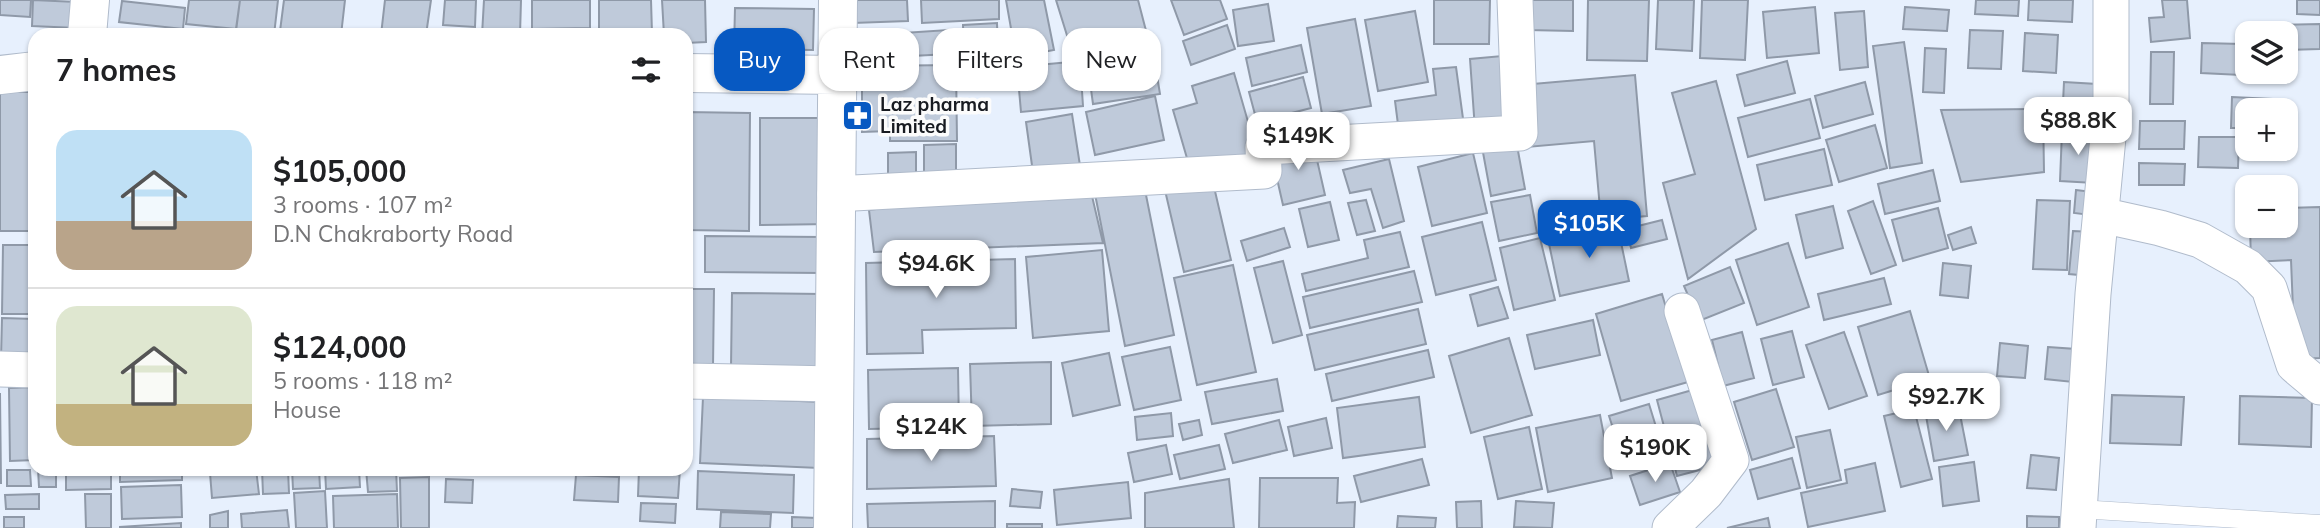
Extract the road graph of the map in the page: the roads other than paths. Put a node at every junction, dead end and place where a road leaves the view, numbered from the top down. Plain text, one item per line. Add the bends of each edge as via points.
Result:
1 (90, 0) edge
2 (838, 0) edge
3 (1515, 0) edge
4 (2111, 0) edge
5 (88, 28) edge
6 (838, 28) edge
7 (28, 72) edge
8 (693, 73) edge
9 (0, 75) edge
10 (819, 75) edge
11 (837, 91) edge
12 (835, 194) junction
13 (2101, 215) junction
14 (1682, 310) dead end
15 (0, 369) edge
16 (28, 370) edge
17 (693, 381) edge
18 (834, 384) junction
19 (2320, 387) edge
20 (2320, 516) edge
21 (2079, 519) edge
22 (2177, 522) edge
23 (2251, 524) edge
24 (2319, 526) edge
25 (833, 528) edge
26 (1670, 528) edge

1 - 5 street
2 - 6 street
3 - 12 street via 1521,133 1263,147 1264,171
4 - 13 street via 2111,106
7 - 9 street
8 - 10 street
11 - 12 street
12 - 18 street
13 - 19 street via 2200,240 2248,267 2269,288 2294,365
13 - 21 street
14 - 26 street via 1731,460
15 - 16 street
17 - 18 street
18 - 25 street
20 - 24 lane
21 - 22 lane
22 - 23 lane
23 - 24 lane

